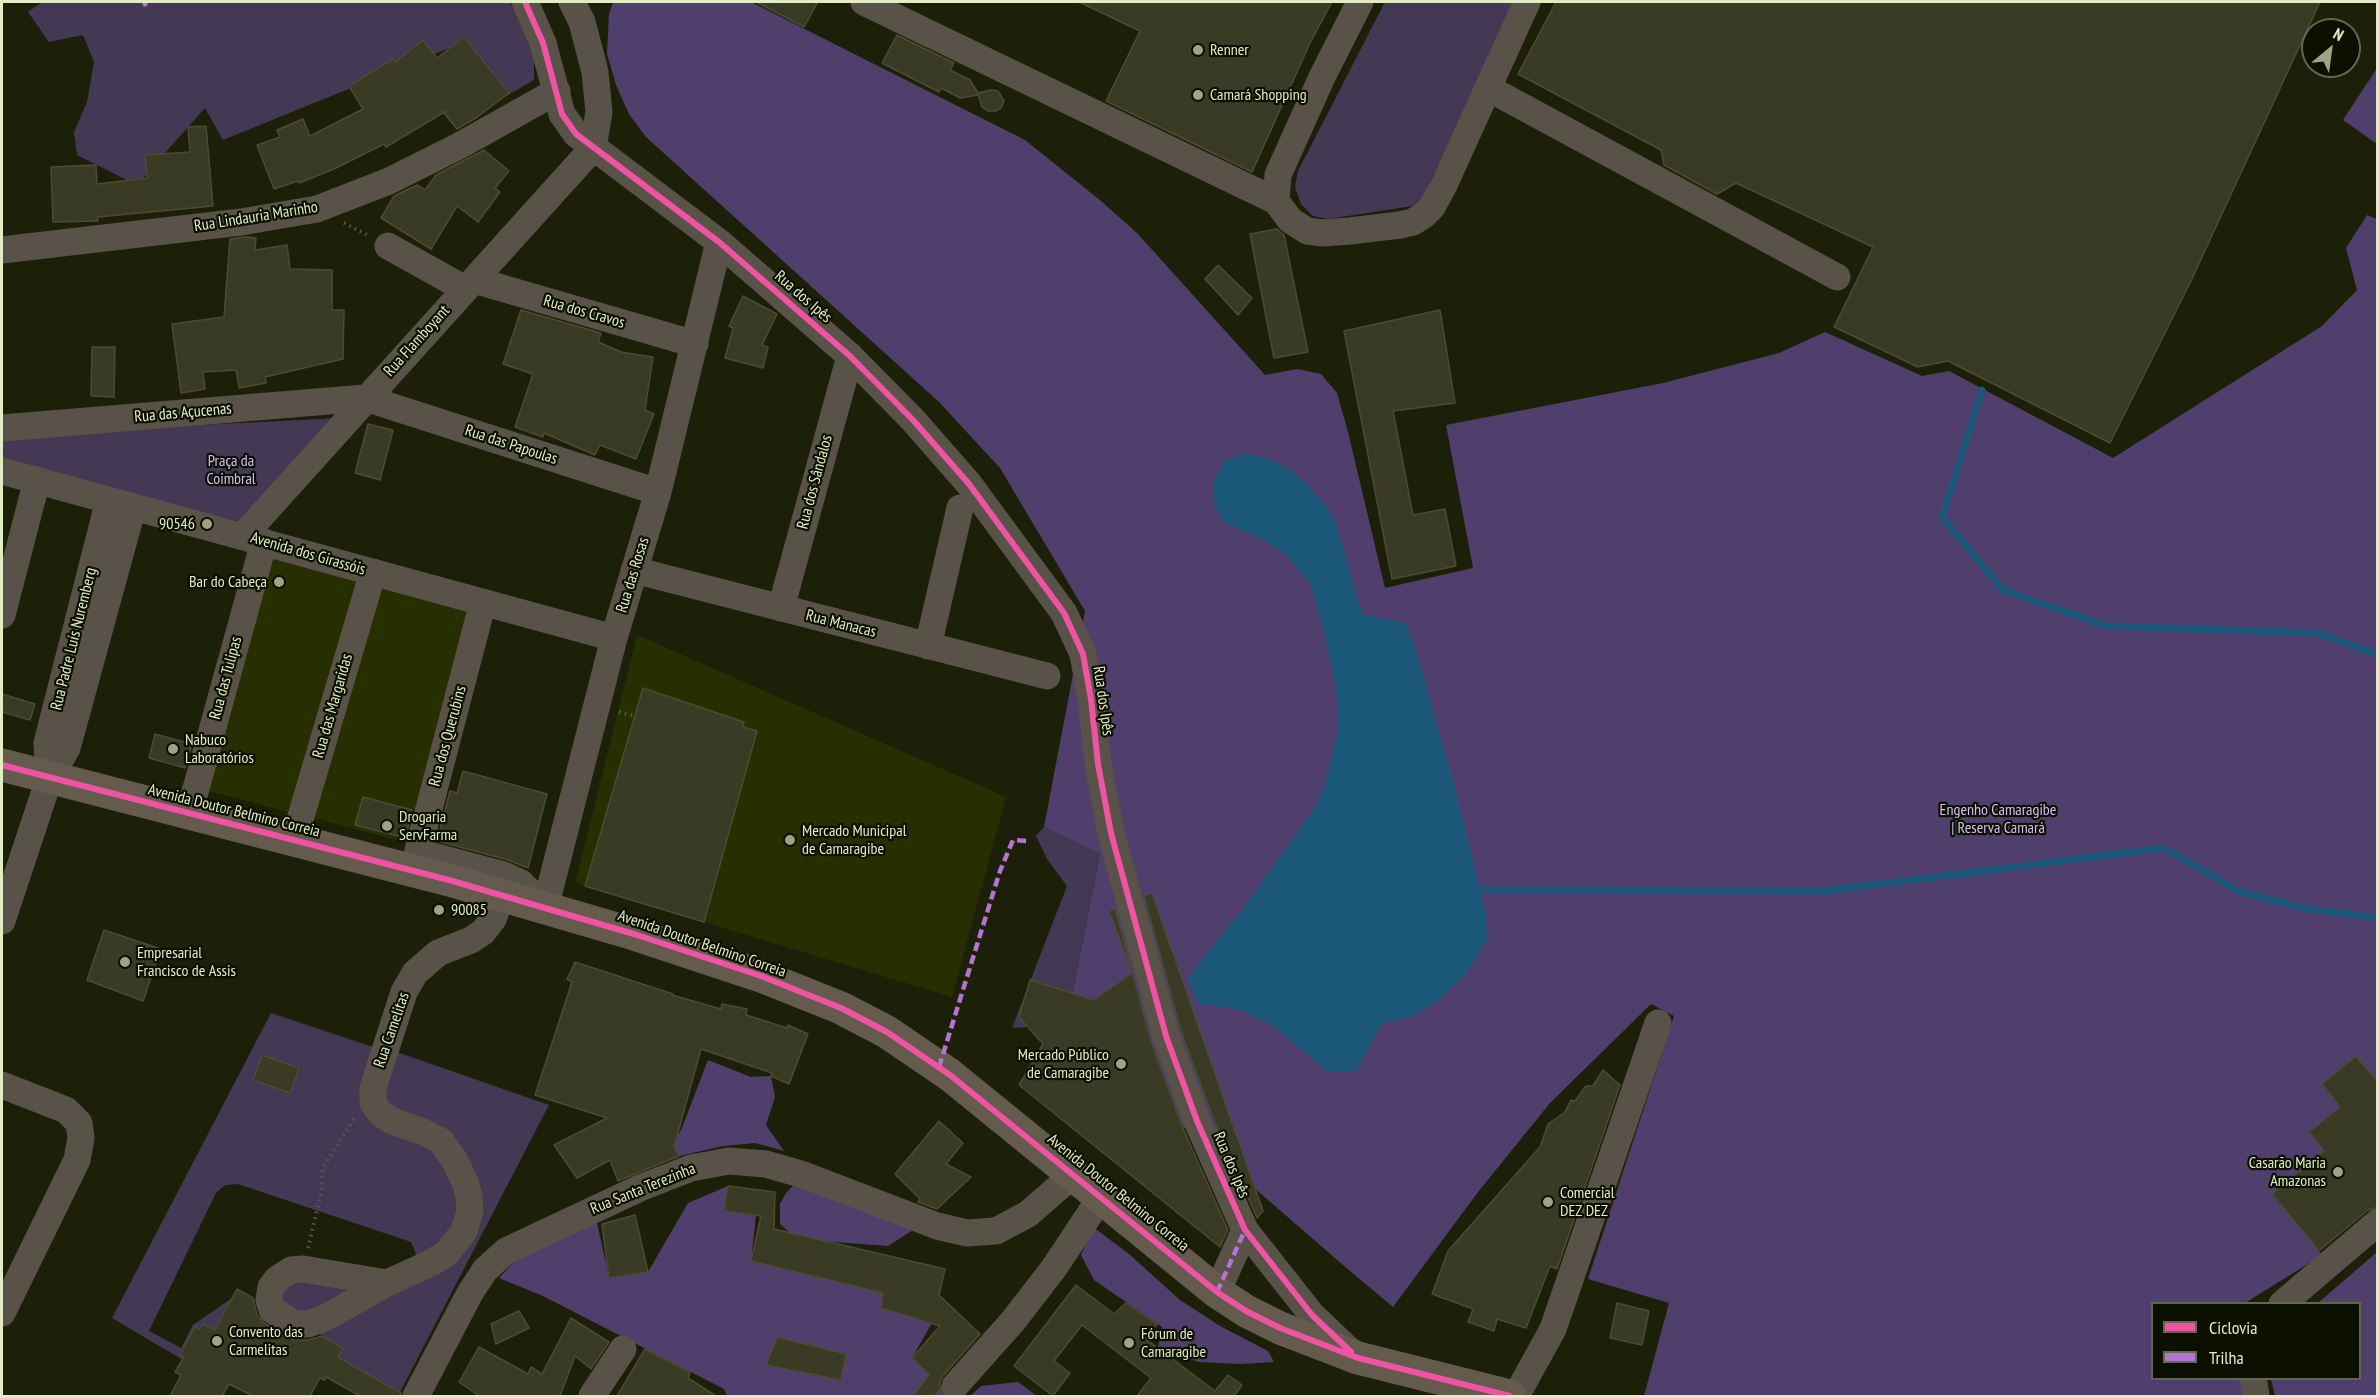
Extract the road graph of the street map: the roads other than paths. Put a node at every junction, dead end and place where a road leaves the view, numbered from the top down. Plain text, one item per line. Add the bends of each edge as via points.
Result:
1 (525, 2) edge
2 (572, 2) edge
3 (864, 2) edge
4 (1360, 2) edge
5 (1527, 2) edge
6 (1488, 88) junction
7 (557, 92) junction
8 (593, 148) junction
9 (1275, 201) junction
10 (719, 242) junction
11 (388, 246) road end
12 (2, 249) edge
13 (1837, 277) dead end
14 (469, 285) junction
15 (695, 344) junction
16 (850, 356) junction
17 (365, 398) junction
18 (2, 428) edge
19 (2, 471) edge
20 (37, 480) junction
21 (657, 492) junction
22 (121, 504) junction
23 (960, 508) dead end
24 (254, 539) junction
25 (634, 570) junction
26 (372, 572) junction
27 (483, 602) junction
28 (781, 608) junction
29 (2, 615) edge
30 (614, 638) junction
31 (928, 646) junction
32 (1047, 676) dead end
33 (2, 765) edge
34 (50, 779) junction
35 (189, 813) junction
36 (294, 840) junction
37 (416, 861) junction
38 (502, 895) junction
39 (540, 906) junction
40 (2, 921) edge
41 (1658, 1023) dead end
42 (2, 1085) edge
43 (1074, 1173) junction
44 (1101, 1197) junction
45 (2378, 1222) edge
46 (1245, 1230) junction
47 (387, 1283) junction
48 (1218, 1292) junction
49 (2284, 1302) edge
50 (2, 1313) edge
51 (623, 1349) dead end
52 (1358, 1358) junction
53 (2253, 1380) edge
54 (955, 1386) dead end
55 (1467, 1391) edge
56 (416, 1396) edge
57 (592, 1396) edge
58 (1510, 1396) edge
59 (1516, 1396) edge
60 (2256, 1396) edge

1 - 7 street, Rua dos Ipês via 543,43
2 - 8 street via 582,22 595,72 599,112
3 - 9 street
4 - 9 street via 1278,175
5 - 6 street
6 - 9 street via 1432,207 1413,222 1350,231 1307,231 1290,220
6 - 13 street
7 - 8 street, Rua dos Ipês via 562,114 576,134
7 - 12 street, Rua Lindauria Marinho via 389,181 317,209 241,222
8 - 10 street, Rua dos Ipês
8 - 14 street, Rua Flamboyant
10 - 15 street, Rua das Rosas
10 - 16 street, Rua dos Ipês
11 - 14 street, Rua dos Cravos
14 - 15 street, Rua dos Cravos
14 - 17 street, Rua Flamboyant
15 - 21 street, Rua das Rosas
16 - 28 street, Rua dos Sândalos
16 - 46 street, Rua dos Ipês via 952,464 1064,613 1083,654 1111,833 1166,1036 1197,1121
17 - 18 street, Rua das Açucenas
17 - 21 street, Rua das Papoulas
17 - 24 street, Rua Flamboyant
19 - 20 street, Avenida dos Girassóis
20 - 22 street, Avenida dos Girassóis
20 - 29 street
21 - 25 street, Rua das Rosas
22 - 24 street, Avenida dos Girassóis
22 - 34 street, Rua Padre Luís Nuremberg via 47,743
23 - 31 street
24 - 26 street, Avenida dos Girassóis
24 - 35 street, Rua das Tulipas
25 - 28 street, Rua Manacas
25 - 30 street, Rua das Rosas
26 - 27 street, Avenida dos Girassóis
26 - 36 street, Rua das Margaridas
27 - 30 street, Avenida dos Girassóis
27 - 37 street, Rua dos Querubins
28 - 31 street, Rua Manacas
30 - 39 street, Rua das Rosas
31 - 32 street, Rua Manacas
33 - 34 main road, Avenida Doutor Belmino Correia
34 - 35 main road, Avenida Doutor Belmino Correia
34 - 40 street, Rua Padre Luís Nuremberg
35 - 36 main road, Avenida Doutor Belmino Correia
36 - 37 main road, Avenida Doutor Belmino Correia
37 - 38 main road, Avenida Doutor Belmino Correia
37 - 39 street via 512,879 521,883
38 - 39 main road, Avenida Doutor Belmino Correia
38 - 47 street, Rua Camelitas via 483,932 438,953 415,973 404,992 373,1088 373,1103 380,1113 441,1141 466,1184 470,1210 464,1231 447,1253
39 - 43 main road, Avenida Doutor Belmino Correia via 760,976 850,1013 887,1032 950,1075
41 - 59 street via 1553,1329
42 - 50 street via 66,1110 79,1123 81,1138 77,1160
43 - 44 main road, Avenida Doutor Belmino Correia
43 - 56 street, Rua Santa Terezinha via 1028,1214 996,1231 968,1233 937,1226 766,1164 729,1161 691,1168 506,1251 485,1270 470,1293
44 - 48 main road, Avenida Doutor Belmino Correia
44 - 54 street via 1054,1268
45 - 49 street
46 - 48 street
46 - 52 street, Rua dos Ipês via 1312,1315
47 - 47 street via 303,1269 284,1273 264,1293 279,1316 295,1324 308,1324
48 - 52 main road, Avenida Doutor Belmino Correia via 1280,1328
51 - 57 street
52 - 55 main road, Avenida Doutor Belmino Correia
53 - 60 street
55 - 58 main road, Avenida Doutor Belmino Correia

